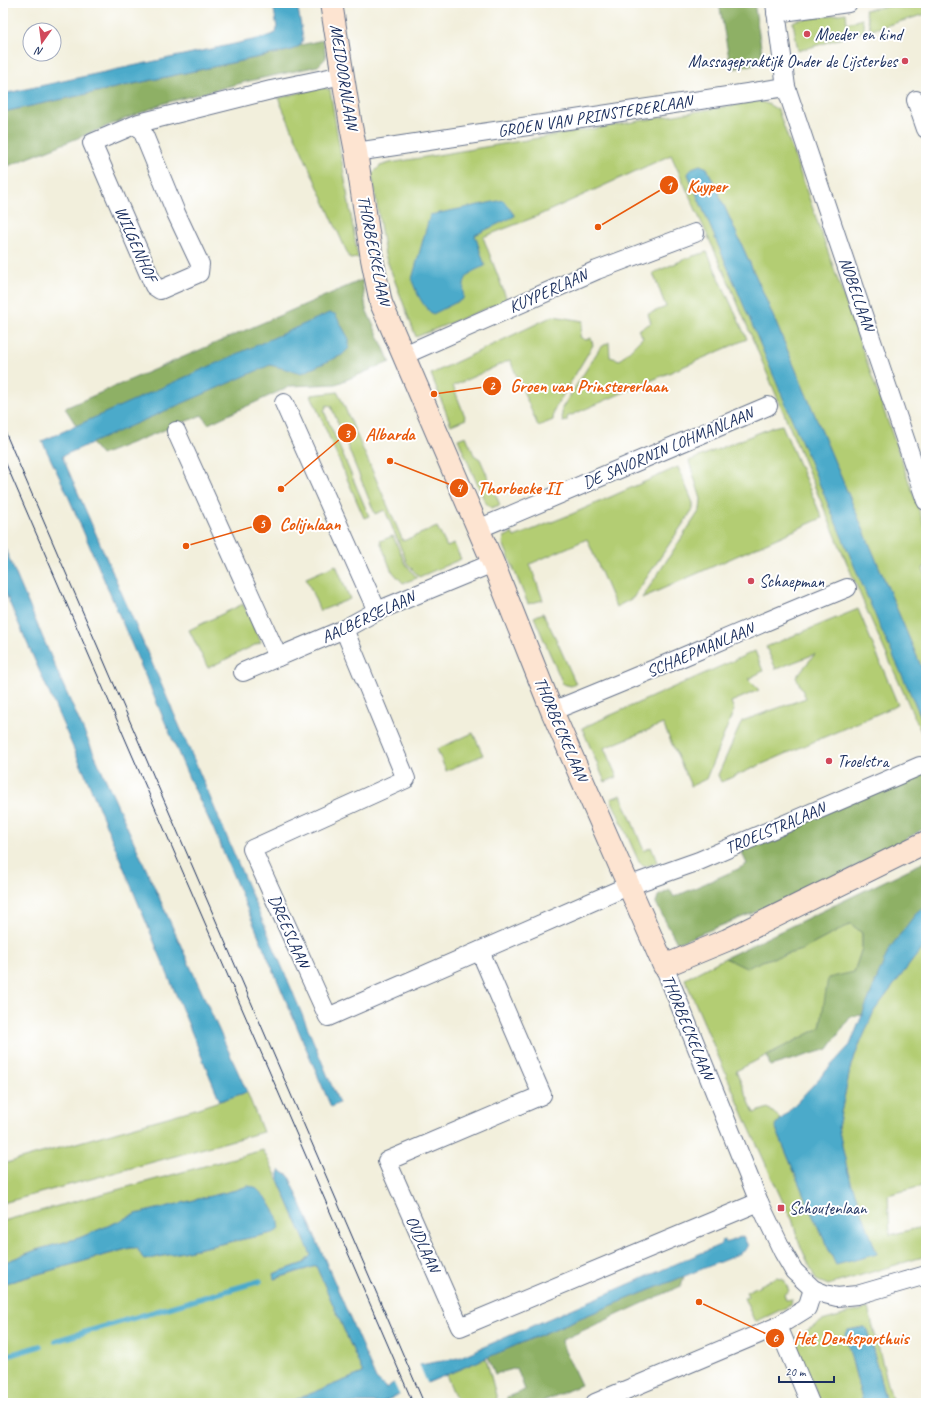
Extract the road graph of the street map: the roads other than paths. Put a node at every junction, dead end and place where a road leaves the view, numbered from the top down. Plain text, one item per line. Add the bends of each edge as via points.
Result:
1 (331, 3) edge
2 (848, 3) edge
3 (776, 8) edge
4 (343, 75) junction
5 (786, 87) junction
6 (916, 100) dead end
7 (139, 123) junction
8 (926, 129) edge
9 (356, 152) junction
10 (695, 233) dead end
11 (404, 355) junction
12 (284, 403) dead end
13 (768, 406) dead end
14 (176, 431) dead end
15 (926, 501) edge
16 (478, 529) junction
17 (492, 563) junction
18 (847, 588) dead end
19 (377, 611) junction
20 (344, 629) junction
21 (278, 657) junction
22 (243, 672) dead end
23 (552, 711) junction
24 (920, 766) dead end
25 (926, 842) edge
26 (628, 886) junction
27 (480, 951) junction
28 (664, 966) junction
29 (759, 1202) junction
30 (926, 1275) edge
31 (814, 1289) junction
32 (778, 1326) junction
33 (595, 1403) edge
34 (810, 1403) edge

1 - 4 street, MEIDOORNLAAN
2 - 3 street
3 - 5 street, NOBELLAAN
4 - 7 street, WILGENHOF
4 - 9 street, MEIDOORNLAAN
5 - 9 street, GROEN VAN PRINSTERERLAAN
5 - 15 street, NOBELLAAN
6 - 8 street
7 - 7 street, WILGENHOF via 92,143 154,286 160,290 199,273 200,264
9 - 11 street, THORBECKELAAN via 381,304
10 - 11 street, KUYPERLAAN via 597,270
11 - 16 street, THORBECKELAAN
12 - 19 street
13 - 16 street, DE SAVORNIN LOHMANLAAN
14 - 21 street
16 - 17 street, THORBECKELAAN
17 - 19 street, AALBERSELAAN
17 - 23 street, THORBECKELAAN
18 - 23 street, SCHAEPMANLAAN
19 - 20 street, AALBERSELAAN
20 - 21 street, AALBERSELAAN
20 - 27 street, DREESLAAN via 406,779 252,849 328,1017
21 - 22 street, AALBERSELAAN
23 - 26 street, THORBECKELAAN
24 - 26 street, TROELSTRALAAN via 700,861
25 - 28 street via 727,940
26 - 27 street, DREESLAAN
26 - 28 street, THORBECKELAAN
27 - 29 street, OUDLAAN via 542,1095 387,1161 460,1327
28 - 29 street, THORBECKELAAN
29 - 31 street, THORBECKELAAN via 794,1270
30 - 31 street, THORBECKELAAN via 851,1296 837,1297
31 - 32 street via 807,1308
32 - 33 street
32 - 34 street

